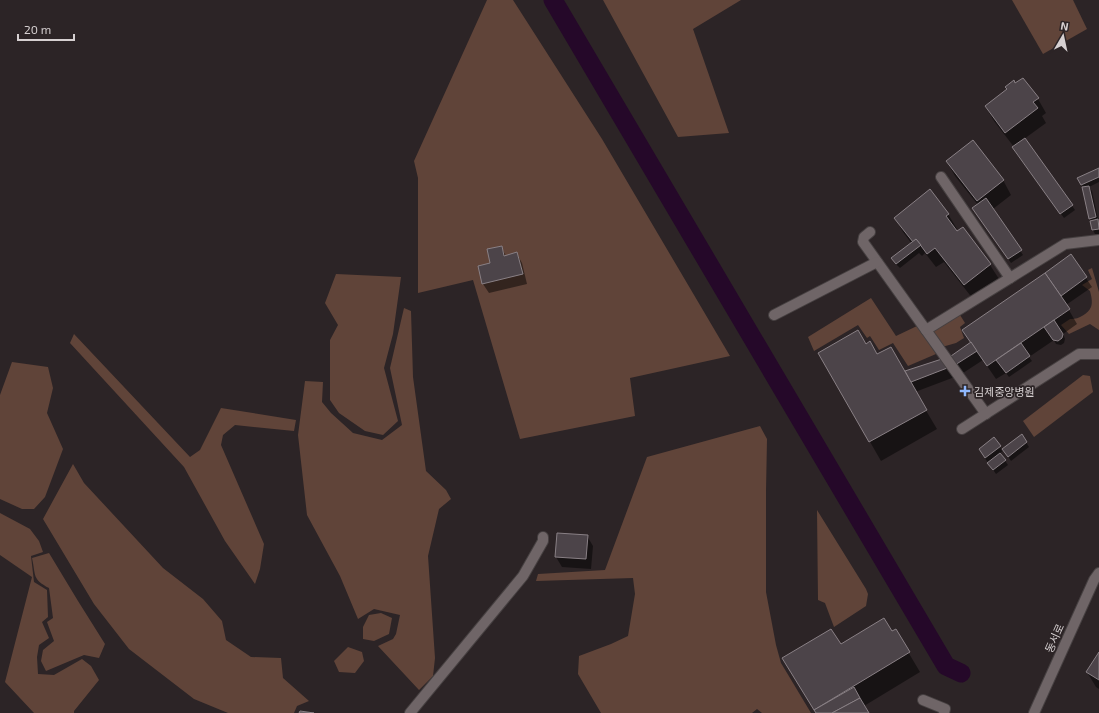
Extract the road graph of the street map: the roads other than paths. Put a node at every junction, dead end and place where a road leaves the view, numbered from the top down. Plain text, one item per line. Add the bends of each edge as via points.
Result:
1 (941, 177) dead end
2 (870, 232) dead end
3 (1099, 240) edge
4 (877, 262) junction
5 (1010, 278) junction
6 (774, 315) dead end
7 (926, 330) junction
8 (1099, 354) edge
9 (986, 414) junction
10 (962, 429) dead end
11 (543, 537) dead end
12 (1099, 573) edge
13 (923, 700) dead end
14 (410, 713) edge
15 (944, 713) edge
16 (1034, 713) edge

1 - 5 main road
2 - 4 main road via 864,237 863,242
3 - 5 main road via 1066,244
4 - 6 main road
4 - 7 main road
5 - 7 main road
7 - 9 main road
8 - 9 main road via 1079,354
9 - 10 main road
11 - 14 main road via 523,576
12 - 16 main road, 동서로
13 - 15 main road via 945,710

